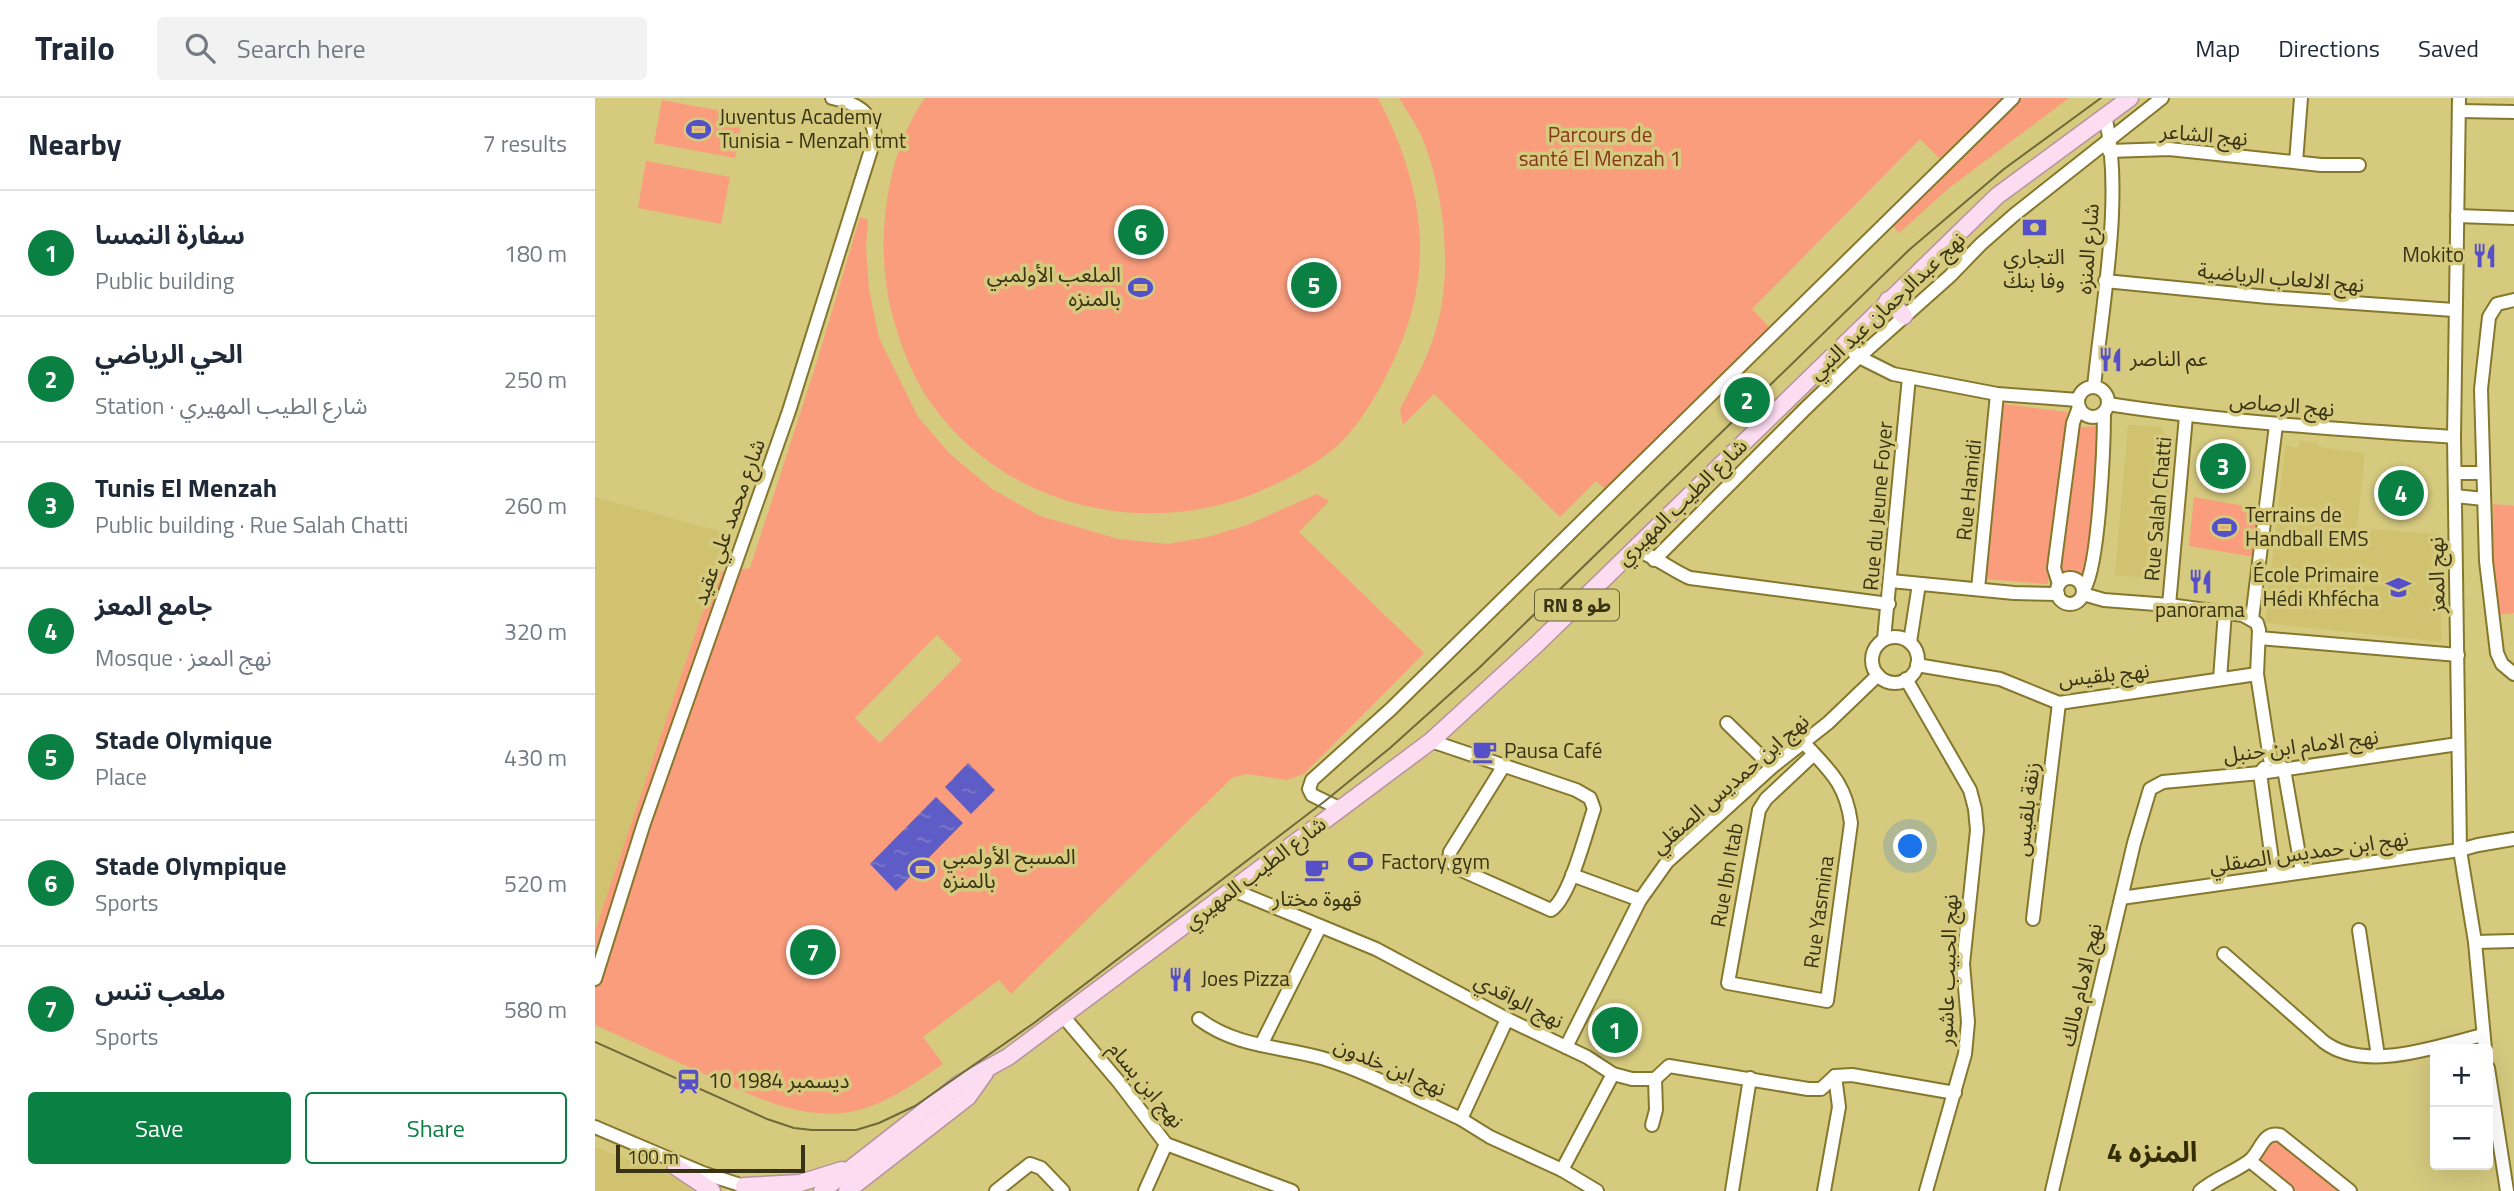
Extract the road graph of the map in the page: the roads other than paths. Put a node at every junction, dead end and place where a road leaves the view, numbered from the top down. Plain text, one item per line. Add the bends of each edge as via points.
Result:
1 (832, 98) edge
2 (2013, 98) edge
3 (2130, 98) edge
4 (2162, 98) edge
5 (2301, 98) edge
6 (2459, 104) edge
7 (2514, 112) edge
8 (2105, 116) junction
9 (2110, 145) junction
10 (2296, 162) junction
11 (2359, 165) dead end
12 (2458, 216) junction
13 (2514, 218) edge
14 (2105, 281) junction
15 (1888, 300) junction
16 (2514, 300) edge
17 (2454, 310) junction
18 (1904, 316) junction
19 (1844, 343) junction
20 (1859, 357) junction
21 (1909, 377) junction
22 (2094, 387) junction
23 (1997, 394) junction
24 (2079, 404) junction
25 (2106, 408) junction
26 (2186, 416) junction
27 (2276, 425) junction
28 (2454, 437) junction
29 (2455, 472) junction
30 (2483, 473) junction
31 (2455, 496) junction
32 (2484, 499) junction
33 (1633, 550) junction
34 (1654, 560) junction
35 (1891, 581) junction
36 (1919, 584) junction
37 (1978, 589) junction
38 (2058, 589) junction
39 (2084, 592) junction
40 (1889, 604) junction
41 (2169, 605) junction
42 (2225, 612) junction
43 (2252, 619) junction
44 (2259, 638) junction
45 (1884, 639) junction
46 (1910, 642) junction
47 (2458, 654) junction
48 (1917, 665) junction
49 (2257, 674) junction
50 (2514, 674) edge
51 (1878, 675) junction
52 (1906, 679) junction
53 (2220, 679) junction
54 (2059, 703) junction
55 (1727, 723) dead end
56 (1431, 741) junction
57 (1804, 743) junction
58 (2458, 744) junction
59 (1814, 754) junction
60 (2270, 759) junction
61 (1503, 767) junction
62 (1772, 767) junction
63 (2284, 769) junction
64 (2260, 773) junction
65 (2150, 789) joint
66 (1341, 809) junction
67 (2514, 839) edge
68 (2460, 850) junction
69 (2302, 872) junction
70 (2274, 875) junction
71 (1572, 876) junction
72 (1233, 890) junction
73 (2121, 898) junction
74 (1640, 900) junction
75 (2033, 919) dead end
76 (1320, 927) junction
77 (2360, 930) dead end
78 (2514, 941) edge
79 (2475, 942) junction
80 (2224, 954) dead end
81 (595, 979) edge
82 (1728, 983) joint
83 (1063, 1016) junction
84 (1507, 1018) junction
85 (1199, 1019) dead end
86 (2483, 1035) junction
87 (2484, 1044) edge
88 (1261, 1045) junction
89 (1566, 1047) junction
90 (2378, 1056) junction
91 (988, 1068) junction
92 (1613, 1074) junction
93 (1835, 1076) junction
94 (1750, 1078) junction
95 (1655, 1079) junction
96 (2493, 1090) edge
97 (1955, 1093) junction
98 (1461, 1119) junction
99 (1652, 1125) dead end
100 (595, 1127) edge
101 (626, 1140) junction
102 (1166, 1143) junction
103 (2508, 1155) edge
104 (2250, 1161) junction
105 (676, 1167) junction
106 (851, 1167) junction
107 (1562, 1170) junction
108 (752, 1189) edge
109 (1930, 1190) edge
110 (712, 1191) edge
111 (720, 1191) edge
112 (822, 1191) edge
113 (847, 1191) edge
114 (996, 1191) edge
115 (1063, 1191) edge
116 (1145, 1191) edge
117 (1292, 1191) edge
118 (1597, 1191) edge
119 (1732, 1191) edge
120 (1824, 1191) edge
121 (2052, 1191) edge
122 (2200, 1191) edge
123 (2287, 1191) edge
124 (2350, 1191) edge
125 (2507, 1191) edge

1 - 81 street, شارع محمد علي عقيد via 867,113 875,137 789,411 644,823
2 - 66 street via 1391,709 1312,780 1309,789 1313,795
3 - 8 main road, شارع الطيب المهيري / RN 8 طو
4 - 9 street, نهج عبدالرحمان عبد النبي
5 - 10 street
6 - 7 street
6 - 12 street, نهج المعز
8 - 9 street, شارع المنزه
8 - 15 main road, شارع الطيب المهيري / RN 8 طو via 1997,196
9 - 10 street, نهج الشاعر
9 - 14 street, شارع المنزه via 2112,205
9 - 18 street, نهج عبدالرحمان عبد النبي via 2014,215
10 - 11 street, نهج الشاعر
12 - 13 street
12 - 17 street, نهج المعز
14 - 17 street, نهج الالعاب الرياضية
14 - 22 street, شارع المنزه
15 - 18 main road
15 - 19 main road, شارع الطيب المهيري / RN 8 طو
16 - 30 street via 2497,304 2489,317 2481,389
17 - 28 street, نهج المعز
18 - 20 street, نهج عبدالرحمان عبد النبي
19 - 20 street, نهج الرصاص
19 - 33 main road, شارع الطيب المهيري / RN 8 طو
20 - 21 street, نهج الرصاص
20 - 34 street, نهج عبدالرحمان عبد النبي
21 - 23 street, نهج الرصاص
21 - 35 street, Rue du Jeune Foyer
22 - 24 street via 2083,390
22 - 25 street via 2107,396
23 - 24 street, نهج الرصاص
23 - 37 street, Rue Hamidi
24 - 25 street, نهج الرصاص via 2090,416
24 - 38 street via 2054,568
25 - 26 street, نهج الرصاص
25 - 39 street via 2097,524
26 - 27 street, نهج الرصاص
26 - 41 street, Rue Salah Chatti
27 - 28 street, نهج الرصاص
27 - 43 street
28 - 29 street, نهج المعز
29 - 30 street
29 - 31 street, نهج المعز
30 - 32 street
31 - 32 street
31 - 47 street, نهج المعز
32 - 50 street via 2497,653 2501,664
33 - 34 street
33 - 56 main road, شارع الطيب المهيري / RN 8 طو
34 - 40 street via 1690,578
35 - 36 street
35 - 40 street, Rue du Jeune Foyer
36 - 37 street
36 - 46 street
37 - 38 street
38 - 39 street via 2062,580 2072,578 2081,583
38 - 39 street via 2069,604
39 - 41 street via 2104,600
40 - 45 street, Rue du Jeune Foyer
41 - 42 street
42 - 43 street
42 - 53 street
43 - 44 street
44 - 47 street
44 - 49 street
45 - 46 street
45 - 51 street via 1872,656
46 - 48 street via 1917,652
47 - 58 street, نهج المعز
48 - 52 street
48 - 54 street, نهج بلقيس via 2000,679
49 - 53 street, نهج بلقيس
49 - 60 street
51 - 52 street via 1887,681
51 - 57 street, نهج ابن حمديس الصقلي
52 - 97 street, نهج الحبيب عاشور via 1970,790 1975,809 1975,856 1963,964 1968,1022
53 - 54 street, نهج بلقيس
54 - 75 street, زنقة بلقيس
55 - 62 street
56 - 61 street
56 - 66 main road, شارع الطيب المهيري / RN 8 طو
57 - 59 street, Rue Yasmina
57 - 62 street, نهج ابن حمديس الصقلي
58 - 63 street, نهج الامام ابن حنبل
58 - 68 street, نهج المعز
59 - 82 street, Rue Ibn Itab via 1759,810
59 - 82 street, Rue Yasmina via 1843,790 1851,824 1827,1001
60 - 63 street
60 - 64 street
61 - 71 street via 1590,798 1594,809
61 - 71 street via 1449,860 1459,869 1548,910 1556,907
62 - 74 street, نهج ابن حمديس الصقلي via 1667,862
63 - 64 street, نهج الامام ابن حنبل
63 - 69 street
64 - 65 street, نهج الامام ابن حنبل via 2163,782
64 - 70 street
65 - 73 street, نهج الامام مالك
66 - 72 main road, شارع الطيب المهيري / RN 8 طو
67 - 68 street, نهج ابن حمديس الصقلي
68 - 69 street, نهج ابن حمديس الصقلي
68 - 79 street, نهج المعز
69 - 70 street, نهج ابن حمديس الصقلي
70 - 73 street, نهج ابن حمديس الصقلي
71 - 74 street
72 - 76 street, نهج الواقدي
72 - 83 main road, شارع الطيب المهيري / RN 8 طو
73 - 121 street, نهج الامام مالك
74 - 89 street, نهج ابن حمديس الصقلي
76 - 84 street, نهج الواقدي via 1376,949
76 - 88 street
77 - 90 street
78 - 79 street
79 - 86 street, نهج المعز
80 - 90 street via 2335,1050
83 - 91 main road, شارع الطيب المهيري / RN 8 طو
83 - 102 street, نهج ابن بسام
84 - 89 street, نهج الواقدي
84 - 98 street, نهج ابن خلدون
85 - 88 street, نهج ابن خلدون via 1226,1036
86 - 87 street, نهج المعز
86 - 90 street
88 - 98 street, نهج ابن خلدون via 1349,1068
89 - 92 street, نهج الواقدي
91 - 106 main road, شارع الطيب المهيري via 959,1084
91 - 113 main road via 968,1097
92 - 95 street, نهج الواقدي
92 - 107 street
93 - 94 street, نهج الواقدي via 1821,1089
93 - 97 street, نهج الواقدي
93 - 120 street via 1839,1107
94 - 95 street, نهج الواقدي via 1669,1066
94 - 119 street
95 - 99 street
96 - 103 street
97 - 109 street, نهج الحبيب عاشور
98 - 107 street
100 - 101 street
101 - 105 street
101 - 108 street
102 - 116 street
102 - 117 street, نهج ابن بسام
103 - 125 street
104 - 122 street
104 - 123 street
104 - 124 street via 2267,1136 2280,1135
105 - 110 main road
105 - 111 street
106 - 108 main road via 800,1183
106 - 112 main road, شارع الطيب المهيري
107 - 118 street
114 - 115 street via 1030,1164 1041,1168

